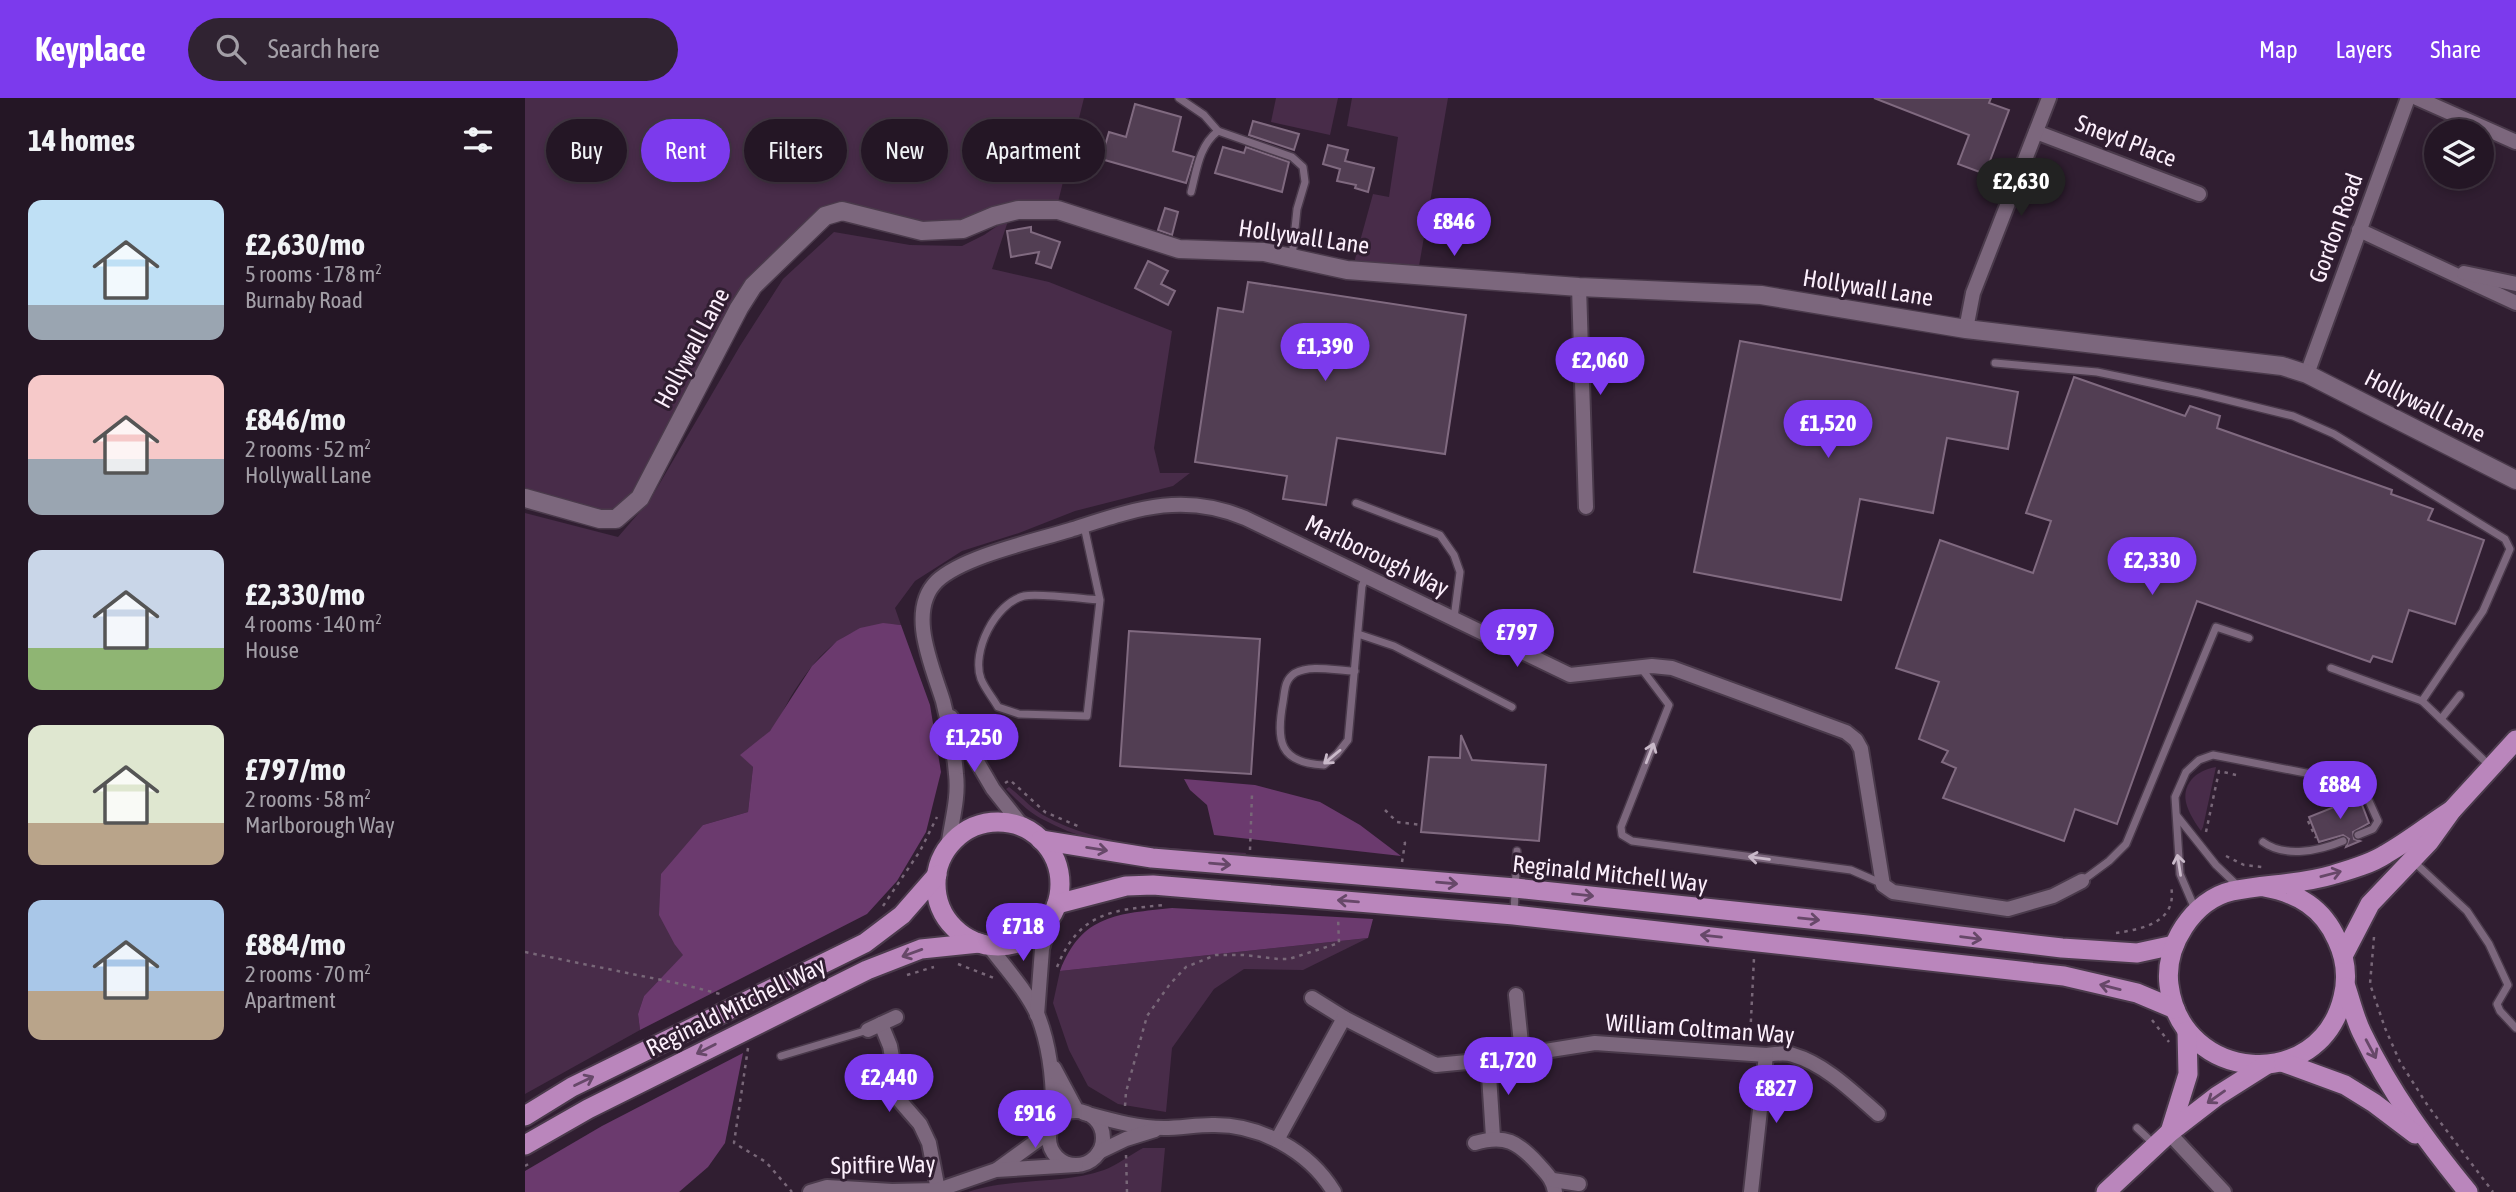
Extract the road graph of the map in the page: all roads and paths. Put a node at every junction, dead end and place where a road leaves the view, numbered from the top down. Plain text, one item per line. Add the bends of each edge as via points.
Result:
1 (1179, 98) edge
2 (2049, 98) edge
3 (2408, 98) edge
4 (2417, 98) edge
5 (1218, 131) junction
6 (2036, 132) junction
7 (2516, 142) edge
8 (1191, 192) dead end
9 (2199, 194) dead end
10 (2359, 230) junction
11 (1292, 258) junction
12 (2439, 267) junction
13 (2516, 284) edge
14 (1579, 287) junction
15 (2516, 303) edge
16 (1966, 329) junction
17 (1995, 363) dead end
18 (2307, 374) junction
19 (2516, 480) edge
20 (525, 498) edge
21 (1356, 503) dead end
22 (1586, 508) dead end
23 (1083, 526) junction
24 (1367, 575) junction
25 (1100, 600) junction
26 (1454, 619) junction
27 (1359, 634) junction
28 (2249, 638) dead end
29 (1641, 668) junction
30 (2331, 668) dead end
31 (1355, 671) junction
32 (2459, 695) dead end
33 (2422, 701) junction
34 (943, 703) junction
35 (1512, 707) dead end
36 (2441, 719) junction
37 (2516, 740) edge
38 (2491, 767) junction
39 (2236, 775) dead end
40 (1252, 794) dead end
41 (1385, 810) dead end
42 (2452, 810) junction
43 (2176, 816) junction
44 (935, 817) dead end
45 (1422, 825) dead end
46 (1024, 828) junction
47 (2358, 835) dead end
48 (1402, 838) dead end
49 (2209, 838) dead end
50 (1041, 839) junction
51 (1251, 841) dead end
52 (2343, 841) dead end
53 (2263, 842) dead end
54 (948, 848) junction
55 (1517, 851) dead end
56 (2412, 860) junction
57 (1402, 862) dead end
58 (937, 875) junction
59 (2083, 881) joint
60 (1883, 885) junction
61 (2264, 887) junction
62 (1515, 888) junction
63 (2242, 890) junction
64 (1176, 906) dead end
65 (880, 910) dead end
66 (1054, 910) junction
67 (2196, 911) junction
68 (1338, 914) dead end
69 (1514, 915) junction
70 (2380, 926) dead end
71 (983, 944) junction
72 (2174, 944) junction
73 (525, 952) edge
74 (1755, 954) dead end
75 (2344, 954) junction
76 (949, 964) dead end
77 (941, 965) dead end
78 (1057, 967) dead end
79 (901, 977) dead end
80 (1001, 983) dead end
81 (2346, 986) junction
82 (1516, 995) dead end
83 (1312, 998) dead end
84 (711, 1001) dead end
85 (2175, 1009) junction
86 (1037, 1016) junction
87 (2148, 1016) dead end
88 (897, 1017) dead end
89 (1344, 1018) junction
90 (874, 1027) junction
91 (2516, 1028) edge
92 (2186, 1031) junction
93 (2171, 1044) dead end
94 (738, 1052) dead end
95 (1522, 1053) junction
96 (1749, 1053) junction
97 (1766, 1055) junction
98 (781, 1056) dead end
99 (1049, 1058) junction
100 (1488, 1060) junction
101 (2274, 1064) junction
102 (1081, 1112) junction
103 (1878, 1114) dead end
104 (525, 1116) edge
105 (1125, 1123) junction
106 (1051, 1127) junction
107 (1163, 1128) junction
108 (2137, 1128) dead end
109 (1493, 1138) junction
110 (1126, 1139) junction
111 (1276, 1140) junction
112 (2162, 1140) junction
113 (1475, 1143) dead end
114 (2428, 1143) junction
115 (525, 1145) edge
116 (1099, 1152) junction
117 (542, 1157) dead end
118 (1076, 1165) junction
119 (525, 1166) edge
120 (996, 1170) junction
121 (1579, 1184) dead end
122 (1554, 1186) edge
123 (827, 1189) edge
124 (938, 1190) junction
125 (792, 1192) edge
126 (810, 1192) edge
127 (1127, 1192) edge
128 (1334, 1192) edge
129 (1751, 1192) edge
130 (2106, 1192) edge
131 (2224, 1192) edge
132 (2469, 1192) edge
133 (2493, 1192) edge

1 - 5 lane
2 - 6 street
3 - 10 street, Gordon Road
4 - 7 street
5 - 8 lane via 1201,151
5 - 11 lane via 1292,156 1303,167 1305,182
6 - 9 street, Sneyd Place
6 - 16 street via 1973,293
10 - 12 street
10 - 18 street, Gordon Road
11 - 14 street, Hollywall Lane via 1347,270
11 - 20 street, Hollywall Lane via 1264,252 1179,249 1058,211 1018,210 963,229 922,231 842,211 825,216 753,286 640,498 616,519 600,519
12 - 13 street
12 - 15 street
14 - 16 street, Hollywall Lane via 1761,295
14 - 22 street
16 - 18 street, Hollywall Lane via 2283,366
17 - 33 lane via 2097,372 2293,416 2334,434 2505,539 2510,549 2483,611
18 - 19 street, Hollywall Lane
21 - 26 lane via 1440,535 1460,572
23 - 24 street, Marlborough Way via 1134,510 1189,503 1223,509
23 - 25 lane
23 - 34 street, Marlborough Way via 981,557 937,581 928,594 922,626
24 - 26 street, Marlborough Way
24 - 27 lane
25 - 25 lane via 1024,596 1006,607 989,627 978,652 981,679 998,707 1019,714 1087,716
26 - 29 street, Marlborough Way via 1570,675
27 - 31 lane
27 - 35 lane via 1394,646
28 - 59 lane via 2216,627 2126,844
29 - 60 street, Marlborough Way via 1672,668 1846,732 1856,740
60 -> 29 lane via 1851,870 1632,841 1622,835 1621,827 1669,705
30 - 33 lane
31 -> 31 lane via 1348,740 1324,765 1291,757 1282,746 1278,728 1286,681 1309,669
32 - 36 lane
33 - 36 lane
34 - 46 street, Marlborough Way via 999,797
34 - 54 street, Marlborough Way via 958,796
36 - 38 lane
37 - 38 main road
38 - 42 main road
39 - 49 path via 2219,771 2206,824
40 - 51 path
41 - 45 path via 1397,822
42 - 56 main road
61 -> 42 main road via 2330,876 2384,856
43 - 47 lane via 2175,797 2186,772 2213,755 2352,782 2364,790 2378,821 2373,829
43 - 63 lane
67 -> 43 lane via 2180,874
44 - 65 path via 920,851
46 - 50 main road
46 - 54 main road via 1000,822 985,824 965,832
48 - 57 path
50 -> 62 main road, Reginald Mitchell Way via 1152,858
50 - 66 main road via 1058,870 1060,890
52 - 53 lane via 2319,851 2273,849
54 - 58 main road
55 - 62 lane
56 - 75 main road via 2370,904
56 - 91 lane via 2467,911 2489,944 2508,985 2497,1004
58 - 71 main road via 938,899 948,921 961,934
104 -> 58 main road, Reginald Mitchell Way via 572,1087 865,943 902,915
59 - 60 street via 2053,896 2008,909 1916,897
61 - 63 main road
61 - 75 main road via 2295,896 2319,911
62 - 69 lane
62 -> 72 main road, Reginald Mitchell Way via 2062,948 2137,953
63 - 67 main road via 2222,894
64 - 78 path via 1121,911 1091,920 1066,944
69 -> 66 main road, Reginald Mitchell Way via 1153,885 1126,886
66 - 71 main road via 1028,939 1012,945
66 - 86 street via 1042,949
67 - 72 main road
68 - 105 path via 1339,943 1278,959 1216,956 1186,967 1147,1016 1126,1092
85 -> 69 main road, Reginald Mitchell Way via 2137,993 2064,976
70 - 133 path via 2373,938 2370,984 2385,1028 2428,1106
71 - 86 street via 1020,987
71 -> 115 main road, Reginald Mitchell Way via 921,949 867,970
72 - 85 main road via 2168,981
73 - 84 path via 724,995
74 - 96 path
75 - 81 main road
76 - 80 path via 971,968
77 - 79 path
81 - 101 main road via 2340,1009 2318,1042
81 -> 114 main road via 2361,1031 2385,1078
82 - 95 street
83 - 89 street, William Coltman Way
85 - 92 main road
86 - 99 street
87 - 93 path
88 - 90 street
89 - 100 street, William Coltman Way via 1436,1065
89 - 111 street
90 - 98 lane
90 - 124 street via 890,1046 900,1101 929,1143
92 - 101 main road via 2218,1056 2237,1063
92 - 112 main road via 2188,1074
94 - 125 path via 748,1046 734,1143 766,1161
95 - 96 street, William Coltman Way via 1595,1043
95 - 100 street, William Coltman Way
96 - 97 street, William Coltman Way
97 - 103 street, William Coltman Way via 1790,1054 1812,1063
97 - 129 street
99 - 102 street
99 - 106 street via 1054,1102
100 - 109 street
101 -> 112 main road via 2217,1096
101 - 114 main road via 2345,1085
102 - 105 street
102 - 106 street via 1062,1115
102 - 116 street via 1092,1117 1102,1132
105 - 107 street
106 - 118 street via 1050,1145 1056,1157
106 - 120 street, Spitfire Way
107 - 110 street
107 - 111 street via 1232,1126
108 - 112 lane
109 - 113 street
109 - 122 street via 1520,1144
110 - 116 street
110 - 127 path
111 - 128 street via 1310,1163
112 - 130 main road
112 - 131 street
114 - 132 main road
116 - 118 street
117 - 119 path
118 - 120 street, Spitfire Way
120 - 124 street, Spitfire Way
121 - 122 street
123 - 124 street, Spitfire Way
123 - 126 street, Spitfire Way

